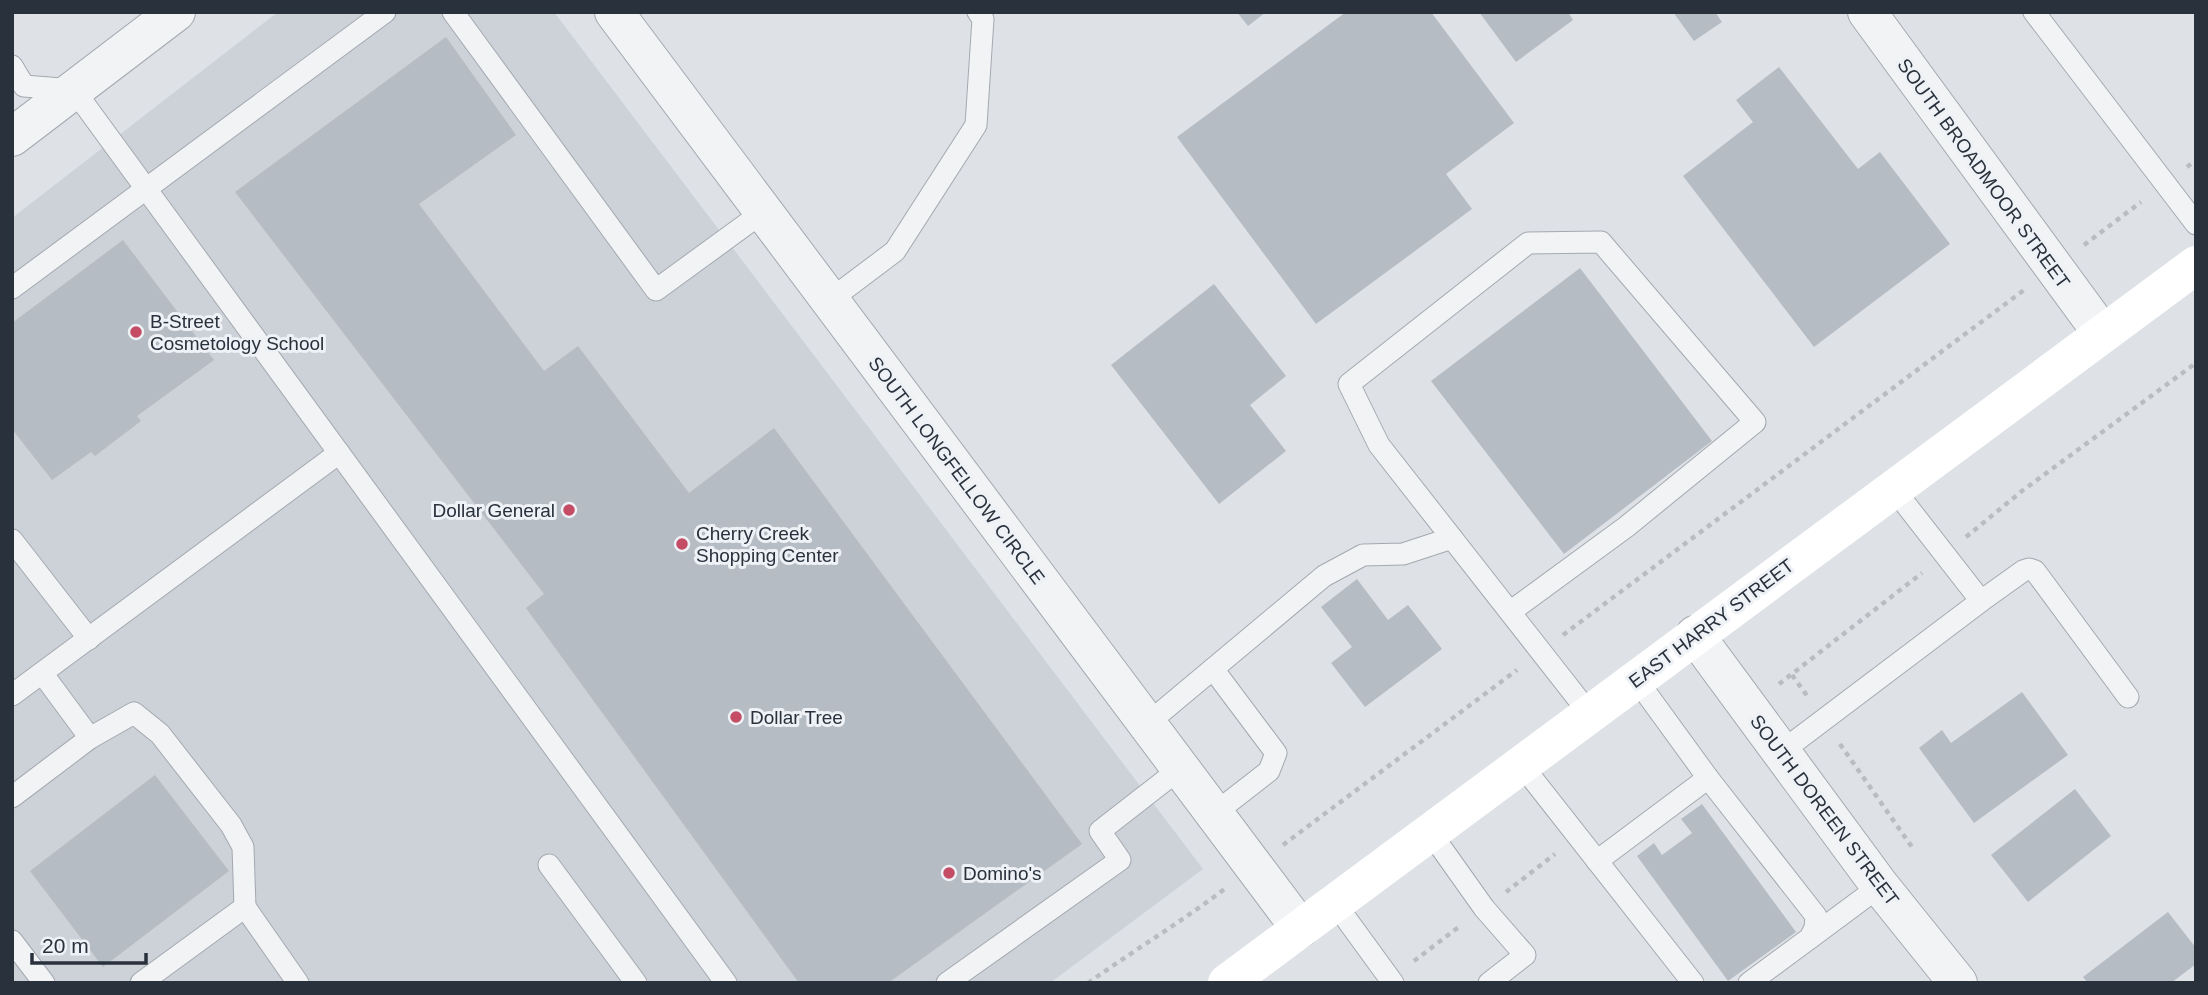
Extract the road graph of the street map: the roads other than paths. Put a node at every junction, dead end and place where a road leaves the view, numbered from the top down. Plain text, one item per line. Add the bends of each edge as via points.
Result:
1 (176, 12) edge
2 (385, 12) edge
3 (453, 12) edge
4 (614, 12) edge
5 (978, 12) edge
6 (1867, 12) edge
7 (2034, 12) edge
8 (12, 66) edge
9 (74, 90) junction
10 (12, 137) edge
11 (145, 188) junction
12 (763, 212) junction
13 (2196, 224) edge
14 (2196, 265) edge
15 (12, 288) edge
16 (830, 300) junction
17 (2102, 333) junction
18 (339, 453) junction
19 (1893, 488) junction
20 (1452, 538) junction
21 (16, 554) edge
22 (1981, 601) junction
23 (1510, 612) junction
24 (1695, 635) junction
25 (89, 639) junction
26 (1213, 669) junction
27 (42, 673) junction
28 (1636, 679) junction
29 (12, 695) edge
30 (2128, 697) dead end
31 (1590, 713) junction
32 (1147, 724) junction
33 (90, 738) junction
34 (1781, 752) junction
35 (1521, 764) junction
36 (1181, 768) junction
37 (1708, 778) junction
38 (12, 797) edge
39 (1215, 813) junction
40 (1430, 832) junction
41 (1597, 861) junction
42 (549, 865) dead end
43 (1880, 886) junction
44 (1334, 902) junction
45 (245, 907) junction
46 (1300, 928) junction
47 (1810, 938) junction
48 (12, 941) edge
49 (1236, 980) edge
50 (1392, 981) edge
51 (44, 983) edge
52 (141, 983) edge
53 (298, 983) edge
54 (636, 983) edge
55 (726, 983) edge
56 (947, 983) edge
57 (1489, 983) edge
58 (1693, 983) edge
59 (1749, 983) edge
60 (1958, 983) edge

1 - 9 street
2 - 11 lane
3 - 12 lane via 656,290
4 - 12 street, SOUTH LONGFELLOW CIRCLE
5 - 16 lane via 983,19 976,125 895,251
6 - 17 street, SOUTH BROADMOOR STREET
7 - 13 lane
8 - 9 lane via 24,86
9 - 10 street
9 - 11 lane
11 - 15 lane
11 - 18 lane
12 - 16 street, SOUTH LONGFELLOW CIRCLE
14 - 17 main road, EAST HARRY STREET
16 - 32 street, SOUTH LONGFELLOW CIRCLE
17 - 19 main road, EAST HARRY STREET
18 - 25 lane
18 - 55 lane
19 - 22 lane
19 - 24 main road, EAST HARRY STREET
20 - 23 lane
20 - 23 lane via 1379,445 1349,384 1528,243 1601,242 1755,422 1626,527
20 - 26 lane via 1403,554 1363,555 1324,576
21 - 25 lane
22 - 30 lane via 2023,571 2035,571
22 - 34 lane
23 - 31 lane
24 - 28 main road, EAST HARRY STREET
24 - 34 street, SOUTH DOREEN STREET
25 - 27 lane
26 - 32 lane
26 - 39 lane via 1276,753 1269,771
27 - 29 lane
27 - 33 lane
28 - 31 main road, EAST HARRY STREET
28 - 37 lane
31 - 35 main road, EAST HARRY STREET
32 - 36 street, SOUTH LONGFELLOW CIRCLE
33 - 38 lane
33 - 45 lane via 134,713 160,734 243,847
34 - 43 street, SOUTH DOREEN STREET
35 - 40 main road, EAST HARRY STREET
35 - 41 lane
36 - 39 street, SOUTH LONGFELLOW CIRCLE
36 - 56 lane via 1100,831 1121,860
37 - 41 lane
37 - 47 lane via 1816,916
39 - 46 street, SOUTH LONGFELLOW CIRCLE
40 - 44 main road, EAST HARRY STREET
40 - 57 lane via 1484,908 1525,955
41 - 58 lane
42 - 54 lane
43 - 47 lane
43 - 60 street, SOUTH DOREEN STREET
44 - 46 main road, EAST HARRY STREET
44 - 50 lane
45 - 52 lane
45 - 53 lane
46 - 49 main road, EAST HARRY STREET
47 - 59 lane
48 - 51 lane

